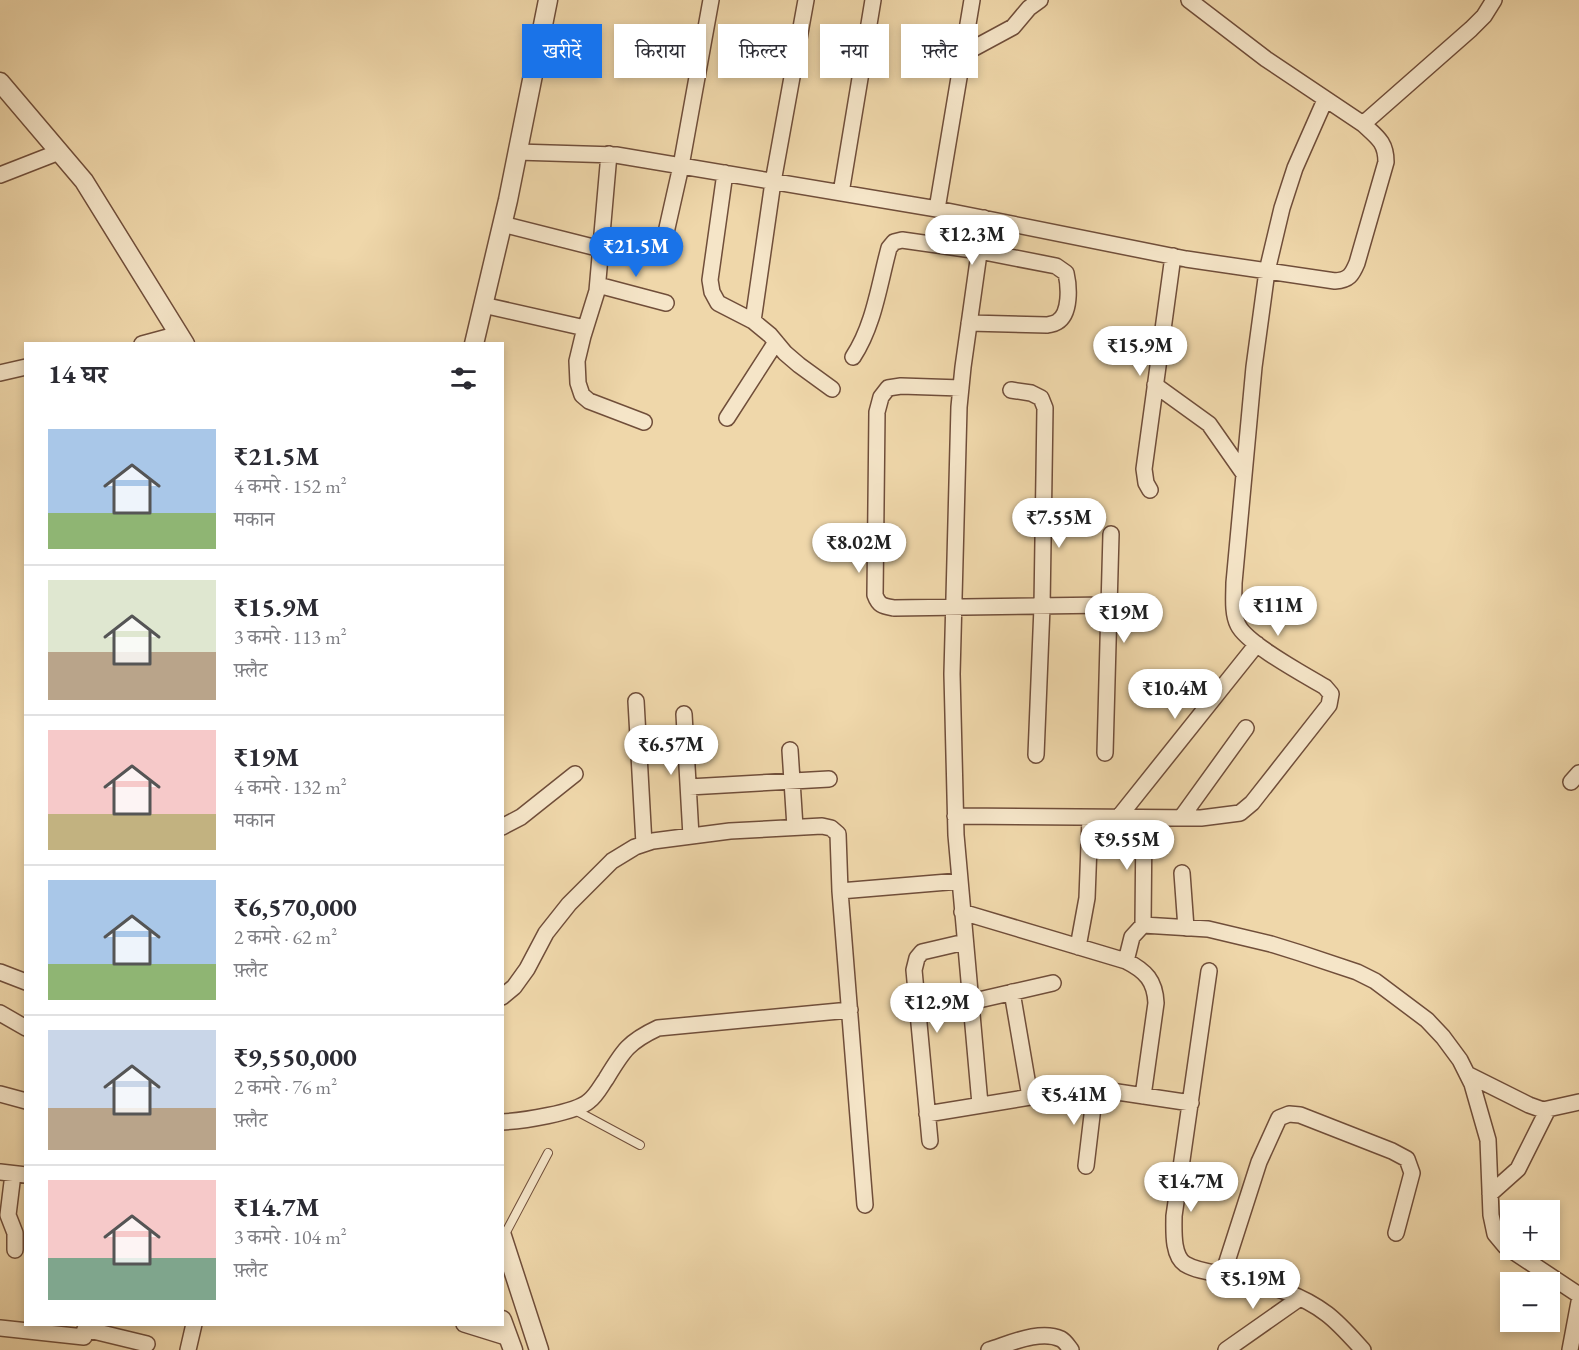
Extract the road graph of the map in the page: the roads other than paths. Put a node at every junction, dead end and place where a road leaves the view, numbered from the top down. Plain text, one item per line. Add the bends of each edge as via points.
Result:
1 (548, 0) edge
2 (711, 0) edge
3 (806, 0) edge
4 (873, 0) edge
5 (972, 0) edge
6 (1040, 0) edge
7 (1189, 0) edge
8 (1494, 0) edge
9 (968, 24) edge
10 (978, 46) edge
11 (959, 78) edge
12 (0, 82) edge
13 (1325, 100) junction
14 (1363, 124) junction
15 (59, 152) junction
16 (518, 152) junction
17 (609, 154) junction
18 (681, 166) junction
19 (724, 173) junction
20 (0, 175) edge
21 (773, 182) junction
22 (841, 193) junction
23 (937, 209) junction
24 (984, 218) junction
25 (502, 224) junction
26 (601, 244) junction
27 (979, 250) junction
28 (1173, 256) junction
29 (1267, 271) junction
30 (598, 285) junction
31 (666, 303) dead end
32 (483, 305) junction
33 (753, 321) junction
34 (969, 323) junction
35 (585, 328) junction
36 (182, 339) edge
37 (158, 342) edge
38 (474, 342) edge
39 (776, 342) junction
40 (853, 357) dead end
41 (24, 367) edge
42 (0, 373) edge
43 (1155, 385) junction
44 (961, 388) junction
45 (832, 389) dead end
46 (1011, 390) dead end
47 (727, 418) dead end
48 (644, 422) dead end
49 (1244, 474) junction
50 (1150, 490) dead end
51 (1111, 534) dead end
52 (1109, 605) junction
53 (1042, 607) junction
54 (953, 608) junction
55 (1257, 644) junction
56 (636, 701) dead end
57 (684, 714) dead end
58 (1246, 728) dead end
59 (790, 750) dead end
60 (1105, 753) dead end
61 (1036, 755) dead end
62 (575, 774) dead end
63 (830, 779) dead end
64 (792, 780) junction
65 (689, 787) junction
66 (956, 816) junction
67 (1090, 818) junction
68 (1118, 818) junction
69 (1144, 818) junction
70 (1181, 818) junction
71 (504, 826) edge
72 (795, 827) junction
73 (692, 836) junction
74 (644, 844) junction
75 (1182, 873) dead end
76 (960, 881) junction
77 (840, 891) junction
78 (962, 912) junction
79 (1143, 925) junction
80 (1186, 928) junction
81 (964, 942) junction
82 (1078, 947) junction
83 (1126, 961) junction
84 (1209, 971) dead end
85 (0, 972) edge
86 (24, 981) edge
87 (1053, 983) dead end
88 (1012, 992) junction
89 (504, 995) edge
90 (970, 1002) junction
91 (850, 1010) junction
92 (918, 1010) junction
93 (0, 1013) edge
94 (24, 1027) edge
95 (1467, 1074) junction
96 (1095, 1090) junction
97 (0, 1094) edge
98 (1143, 1096) junction
99 (1030, 1097) junction
100 (24, 1100) edge
101 (1579, 1102) edge
102 (1191, 1103) junction
103 (981, 1104) junction
104 (573, 1109) junction
105 (1548, 1109) junction
106 (927, 1114) junction
107 (504, 1122) edge
108 (930, 1141) dead end
109 (640, 1145) dead end
110 (548, 1153) dead end
111 (1086, 1166) dead end
112 (13, 1174) edge
113 (1490, 1194) junction
114 (865, 1205) dead end
115 (1396, 1233) dead end
116 (504, 1235) edge
117 (504, 1240) edge
118 (15, 1250) dead end
119 (1223, 1274) junction
120 (1579, 1295) edge
121 (1300, 1298) junction
122 (1579, 1302) edge
123 (504, 1325) edge
124 (194, 1326) edge
125 (469, 1326) edge
126 (0, 1328) edge
127 (84, 1335) edge
128 (147, 1344) dead end
129 (511, 1344) edge
130 (188, 1350) edge
131 (539, 1350) edge
132 (989, 1350) edge
133 (1071, 1350) edge
134 (1226, 1350) edge
135 (1363, 1350) edge
136 (1570, 1350) edge

1 - 16 street
2 - 18 street
3 - 21 street
4 - 22 street
5 - 9 street
6 - 10 street via 1013,27
7 - 13 street
8 - 14 street via 1471,29
11 - 23 street
12 - 15 street
13 - 14 street
13 - 29 street via 1294,168
14 - 29 street via 1382,142 1386,162 1351,276 1335,281
15 - 20 street
15 - 36 street via 84,182
16 - 17 street
16 - 25 street
17 - 18 street
17 - 26 street
18 - 19 street
18 - 26 street via 664,237 658,246
19 - 21 street
19 - 33 street via 710,280 712,292 718,303
21 - 22 street
21 - 33 street
22 - 23 street
23 - 24 street
24 - 27 street
24 - 28 street
25 - 26 street
25 - 32 street
26 - 30 street
27 - 34 street
27 - 34 street via 1056,266 1066,273 1065,313 1058,322 1047,325
27 - 40 street via 894,242 889,248 869,326
28 - 29 street
28 - 43 street
29 - 49 street
30 - 31 street
30 - 35 street
32 - 35 street
32 - 38 street
33 - 39 street
34 - 44 street
35 - 48 street via 577,361 582,395
36 - 37 street
39 - 45 street
39 - 47 street
41 - 42 street
43 - 49 street via 1209,424
43 - 50 street via 1144,468
44 - 54 street
44 - 54 street via 888,388 877,412 878,603 894,608
46 - 53 street via 1041,398 1045,408
49 - 55 street via 1234,612 1242,631
51 - 52 street
52 - 53 street
52 - 60 street
53 - 54 street
53 - 61 street
54 - 66 street
55 - 68 street
55 - 70 street via 1325,687 1331,694 1329,705 1240,813
56 - 74 street
57 - 65 street
58 - 70 street
59 - 64 street
62 - 71 street
63 - 64 street
64 - 65 street
64 - 72 street
65 - 73 street
66 - 67 street
66 - 76 street
67 - 68 street
67 - 82 street via 1086,898
68 - 69 street
69 - 70 street
69 - 79 street
72 - 73 street
72 - 77 street via 822,826 838,834
73 - 74 street
74 - 89 street via 612,861 569,904 546,933 527,969
75 - 80 street
76 - 77 street
76 - 78 street
77 - 91 street
78 - 81 street
78 - 82 street
79 - 80 street
79 - 83 street via 1132,937
80 - 95 street via 1208,929 1271,944 1375,981 1443,1036
81 - 90 street
81 - 92 street via 922,952 917,958 914,970
82 - 83 street
83 - 98 street via 1142,969 1155,990
84 - 102 street
85 - 86 street
87 - 88 street
88 - 90 street
88 - 99 street
90 - 92 street
90 - 103 street
91 - 104 street via 658,1028 638,1037 620,1055 589,1102
91 - 114 street
92 - 106 street
93 - 94 street
95 - 105 street via 1528,1106
95 - 113 street via 1488,1140
96 - 98 street
96 - 99 street
96 - 111 street
97 - 100 street
98 - 102 street
99 - 103 street
101 - 105 street
102 - 119 street via 1176,1197 1174,1233 1178,1256 1184,1263
103 - 106 street
104 - 107 street
104 - 109 lane
105 - 113 street via 1518,1169
106 - 108 street
110 - 116 lane
112 - 118 street via 8,1215 15,1233
113 - 120 street via 1495,1234 1505,1246
115 - 119 street via 1412,1173 1407,1159 1289,1114 1279,1118 1260,1162
117 - 131 street
119 - 121 street
121 - 134 street
121 - 135 street via 1329,1315
122 - 136 street
123 - 129 street
124 - 130 street
125 - 129 street
126 - 127 street
127 - 128 street
132 - 133 street via 1049,1336 1063,1340

